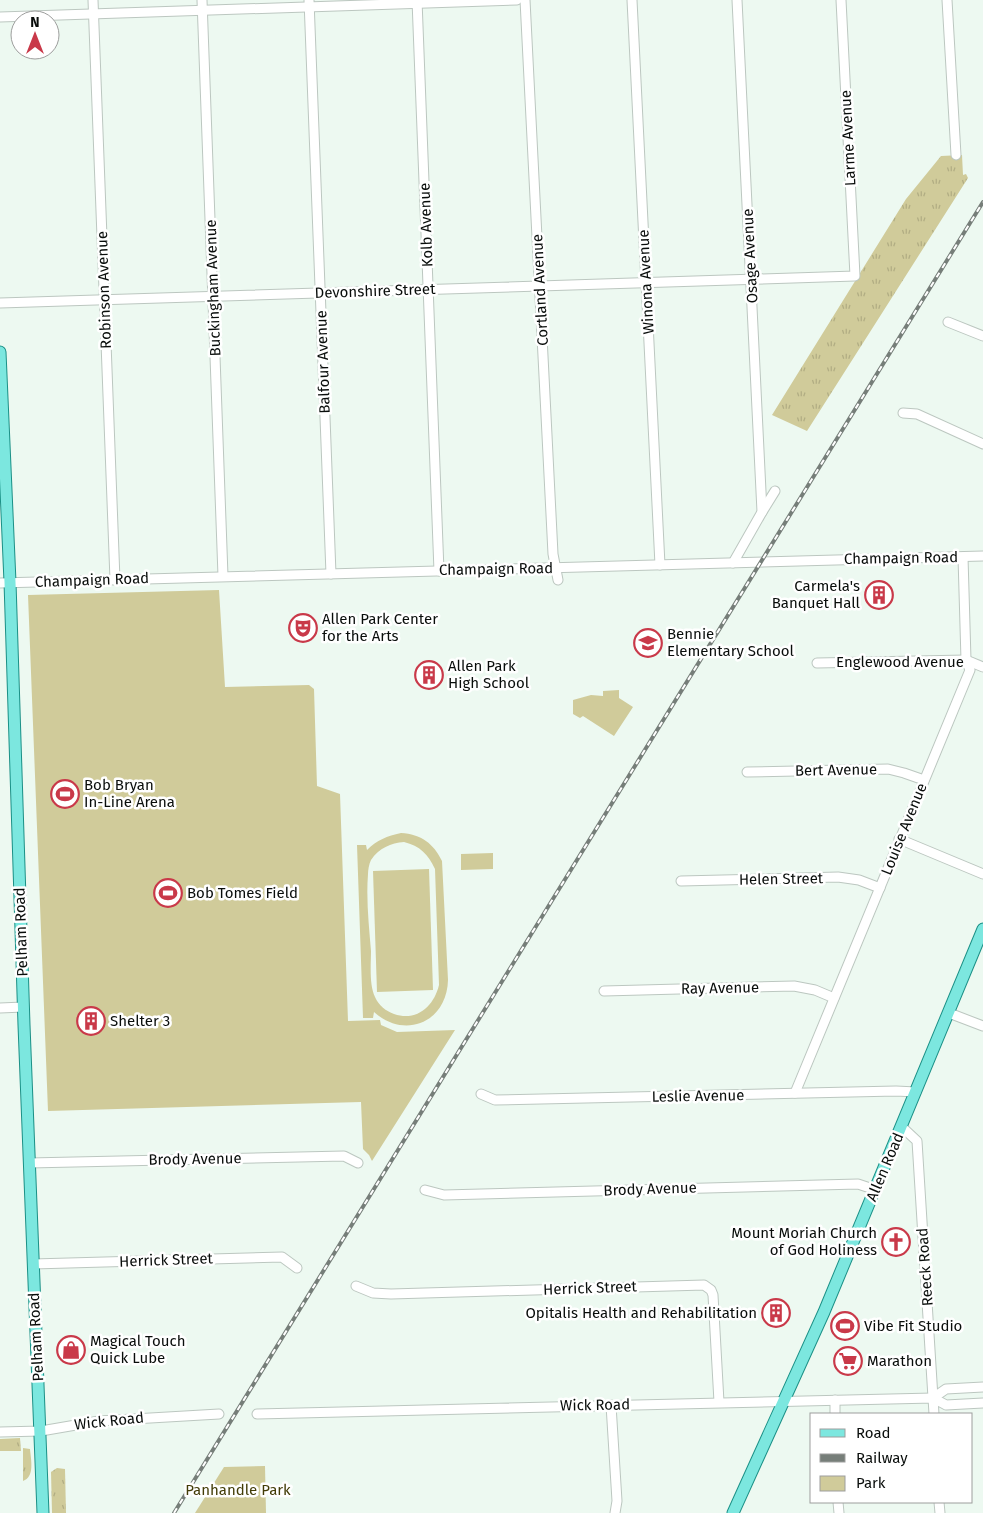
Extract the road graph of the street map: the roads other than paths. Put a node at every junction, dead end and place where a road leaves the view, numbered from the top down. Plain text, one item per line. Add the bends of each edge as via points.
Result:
1 (93, 0) edge
2 (202, 0) edge
3 (517, 0) edge
4 (526, 0) edge
5 (632, 0) edge
6 (737, 0) edge
7 (842, 0) edge
8 (947, 0) edge
9 (418, 2) edge
10 (310, 3) edge
11 (203, 10) junction
12 (94, 14) junction
13 (0, 17) edge
14 (956, 155) dead end
15 (856, 276) joint
16 (751, 278) junction
17 (646, 282) junction
18 (540, 285) junction
19 (429, 289) junction
20 (320, 293) junction
21 (213, 296) junction
22 (105, 299) junction
23 (0, 303) edge
24 (948, 322) dead end
25 (983, 336) edge
26 (0, 352) edge
27 (0, 363) edge
28 (904, 413) dead end
29 (983, 444) edge
30 (775, 491) dead end
31 (762, 512) junction
32 (983, 556) edge
33 (963, 557) junction
34 (733, 563) junction
35 (660, 565) junction
36 (556, 568) junction
37 (439, 571) junction
38 (331, 574) junction
39 (224, 576) junction
40 (115, 580) junction
41 (558, 580) dead end
42 (5, 583) edge
43 (966, 660) junction
44 (817, 663) dead end
45 (983, 667) edge
46 (747, 772) dead end
47 (924, 780) junction
48 (900, 839) junction
49 (983, 874) edge
50 (681, 881) dead end
51 (880, 888) junction
52 (983, 929) edge
53 (604, 991) dead end
54 (834, 998) junction
55 (24, 1007) junction
56 (0, 1008) edge
57 (949, 1013) junction
58 (983, 1026) edge
59 (916, 1092) junction
60 (796, 1093) junction
61 (482, 1094) dead end
62 (902, 1127) junction
63 (29, 1163) junction
64 (358, 1163) dead end
65 (425, 1190) dead end
66 (876, 1190) junction
67 (33, 1264) junction
68 (297, 1268) dead end
69 (356, 1286) dead end
70 (983, 1387) edge
71 (933, 1398) junction
72 (835, 1400) junction
73 (784, 1401) junction
74 (719, 1402) junction
75 (983, 1403) edge
76 (612, 1405) junction
77 (836, 1413) edge
78 (934, 1413) edge
79 (219, 1414) dead end
80 (257, 1414) dead end
81 (40, 1431) junction
82 (0, 1432) edge
83 (43, 1513) edge
84 (615, 1513) edge
85 (733, 1513) edge

1 - 12 street, Robinson Avenue
2 - 11 street, Buckingham Avenue
3 - 9 street
4 - 18 street, Cortland Avenue
5 - 17 street, Winona Avenue
6 - 16 street, Osage Avenue
7 - 15 street, Larme Avenue
8 - 14 street
9 - 10 street
9 - 19 street, Kolb Avenue
10 - 11 street
10 - 20 street, Balfour Avenue
11 - 12 street
11 - 21 street, Buckingham Avenue
12 - 13 street
12 - 22 street, Robinson Avenue
15 - 16 street, Devonshire Street
16 - 17 street, Devonshire Street
16 - 31 street, Osage Avenue
17 - 18 street, Devonshire Street
17 - 35 street, Winona Avenue
18 - 19 street, Devonshire Street
18 - 36 street, Cortland Avenue
19 - 20 street, Devonshire Street
19 - 37 street, Kolb Avenue
20 - 21 street, Devonshire Street
20 - 38 street, Balfour Avenue
21 - 22 street, Devonshire Street
21 - 39 street, Buckingham Avenue
22 - 23 street, Devonshire Street
22 - 40 street, Robinson Avenue
24 - 25 street
26 - 27 main road, Pelham Road
27 - 42 main road, Pelham Road
28 - 29 street via 917,414
30 - 31 street
31 - 34 street
32 - 33 street, Champaign Road
33 - 34 street, Champaign Road
33 - 43 street, Louise Avenue
34 - 35 street, Champaign Road
35 - 36 street, Champaign Road
36 - 37 street, Champaign Road
36 - 41 street, Cortland Avenue
37 - 38 street, Champaign Road
38 - 39 street, Champaign Road
39 - 40 street, Champaign Road
40 - 42 street, Champaign Road
42 - 55 main road, Pelham Road
43 - 44 street, Englewood Avenue
43 - 45 street, Englewood Avenue
43 - 47 street, Louise Avenue via 970,670
46 - 47 street, Bert Avenue via 888,770
47 - 48 street, Louise Avenue
48 - 49 street
48 - 51 street, Louise Avenue
50 - 51 street, Helen Street via 838,878
51 - 54 street, Louise Avenue
52 - 57 main road, Allen Road
53 - 54 street, Ray Avenue via 794,986
54 - 60 street, Louise Avenue
55 - 56 street
55 - 63 main road, Pelham Road
57 - 58 street
57 - 59 main road, Allen Road
59 - 60 street, Leslie Avenue
59 - 62 main road, Allen Road
60 - 61 street, Leslie Avenue via 494,1100
62 - 66 main road, Allen Road
62 - 71 street, Reeck Road via 917,1142
63 - 64 street, Brody Avenue via 344,1156
63 - 67 main road, Pelham Road
65 - 66 street, Brody Avenue via 444,1195 858,1184
66 - 73 main road, Allen Road
67 - 68 street, Herrick Street via 282,1257
67 - 81 main road, Pelham Road
69 - 74 street, Herrick Street via 372,1293 391,1294 704,1285 713,1295
70 - 71 street, Wick Road via 946,1389
71 - 72 street, Wick Road
71 - 75 street, Wick Road via 946,1406
71 - 78 street, Reeck Road
72 - 73 street, Wick Road
72 - 77 street
73 - 74 street, Wick Road
73 - 85 main road, Allen Road
74 - 76 street, Wick Road
76 - 80 street, Wick Road
76 - 84 street
79 - 81 street, Wick Road via 99,1421
81 - 82 street, Wick Road
81 - 83 main road, Pelham Road

